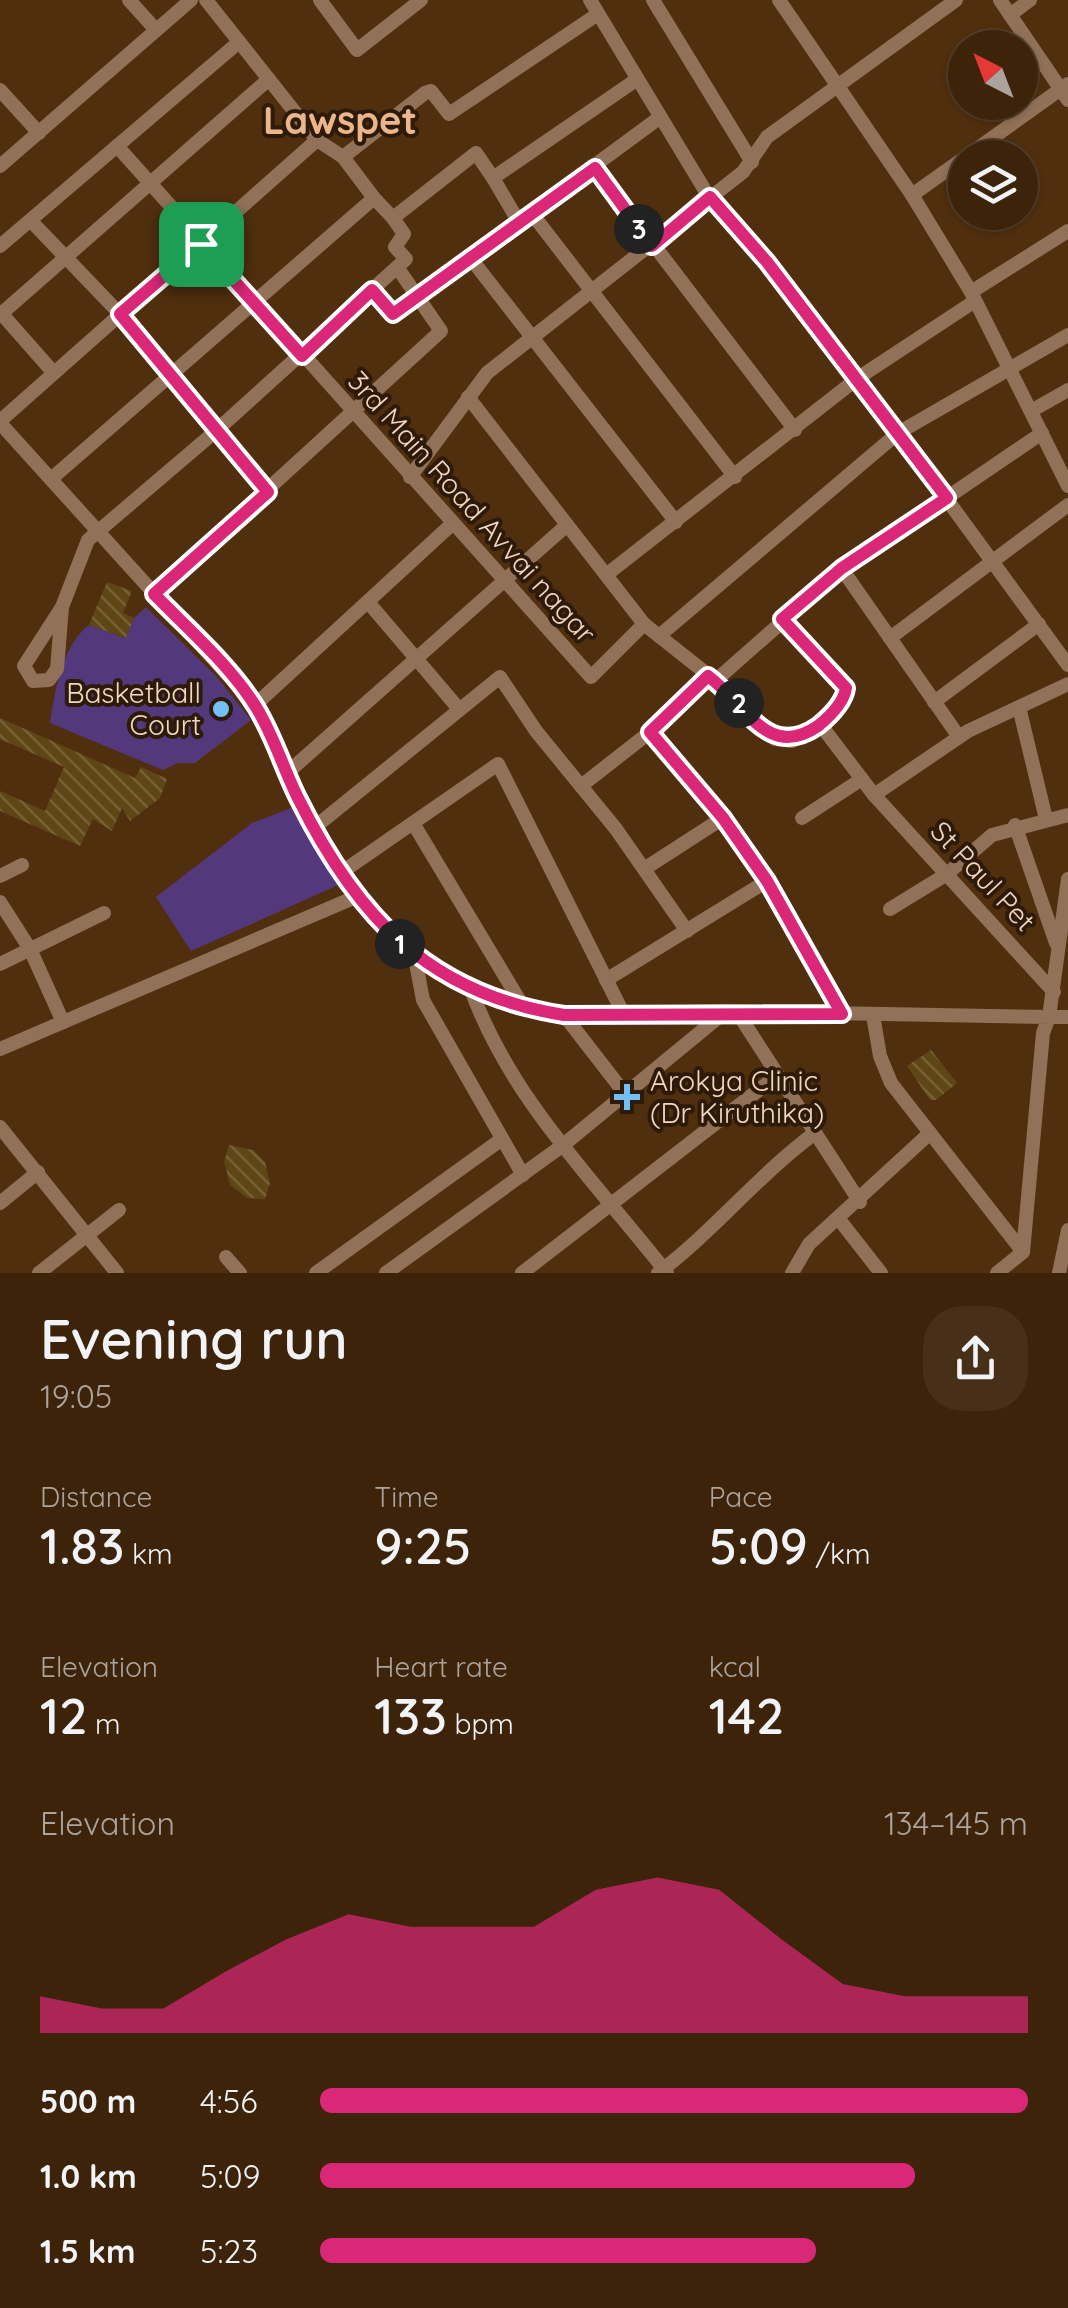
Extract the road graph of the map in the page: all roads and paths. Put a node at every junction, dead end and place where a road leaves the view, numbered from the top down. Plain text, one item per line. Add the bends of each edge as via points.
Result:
1 (129, 0) edge
2 (191, 0) edge
3 (206, 0) edge
4 (320, 0) edge
5 (653, 0) edge
6 (779, 0) edge
7 (956, 0) edge
8 (1000, 0) edge
9 (1030, 0) edge
10 (416, 2) edge
11 (594, 7) edge
12 (1010, 15) junction
13 (156, 30) junction
14 (239, 42) junction
15 (269, 79) junction
16 (636, 80) junction
17 (838, 85) junction
18 (0, 90) edge
19 (1066, 91) edge
20 (659, 118) junction
21 (39, 133) junction
22 (316, 140) junction
23 (117, 146) junction
24 (343, 158) junction
25 (752, 162) junction
26 (0, 166) edge
27 (595, 168) junction
28 (493, 178) junction
29 (150, 183) junction
30 (912, 194) junction
31 (710, 197) junction
32 (374, 198) junction
33 (392, 218) junction
34 (526, 219) junction
35 (30, 221) junction
36 (1068, 231) edge
37 (201, 244) junction
38 (0, 246) edge
39 (652, 246) junction
40 (66, 257) junction
41 (472, 260) junction
42 (397, 267) junction
43 (372, 290) junction
44 (592, 293) junction
45 (418, 296) junction
46 (973, 296) junction
47 (253, 302) junction
48 (1, 313) edge
49 (120, 314) junction
50 (1068, 335) edge
51 (532, 340) junction
52 (302, 356) junction
53 (1011, 370) junction
54 (53, 372) junction
55 (171, 376) junction
56 (858, 378) junction
57 (1068, 390) edge
58 (468, 397) junction
59 (353, 411) junction
60 (1032, 411) junction
61 (0, 422) edge
62 (217, 430) junction
63 (794, 430) junction
64 (898, 432) junction
65 (1042, 434) junction
66 (410, 477) junction
67 (735, 477) junction
68 (51, 479) junction
69 (1068, 486) edge
70 (268, 492) junction
71 (947, 498) junction
72 (1068, 505) edge
73 (676, 522) junction
74 (452, 524) junction
75 (567, 525) junction
76 (96, 532) junction
77 (993, 561) junction
78 (842, 568) junction
79 (606, 575) junction
80 (502, 578) junction
81 (154, 594) junction
82 (368, 602) junction
83 (62, 607) junction
84 (782, 619) junction
85 (644, 624) junction
86 (1039, 624) junction
87 (659, 636) junction
88 (890, 638) junction
89 (415, 658) junction
90 (1068, 665) edge
91 (712, 678) junction
92 (1068, 684) edge
93 (934, 702) junction
94 (255, 705) junction
95 (1020, 707) junction
96 (460, 709) junction
97 (820, 724) junction
98 (650, 732) junction
99 (959, 737) junction
100 (287, 772) junction
101 (862, 779) junction
102 (581, 786) junction
103 (874, 796) junction
104 (1068, 815) edge
105 (723, 818) junction
106 (802, 818) dead end
107 (1046, 819) junction
108 (413, 823) junction
109 (1016, 826) junction
110 (315, 828) junction
111 (22, 865) dead end
112 (644, 869) junction
113 (342, 872) junction
114 (947, 874) junction
115 (0, 876) edge
116 (1068, 879) edge
117 (767, 881) junction
118 (358, 896) junction
119 (0, 902) edge
120 (890, 909) dead end
121 (104, 913) dead end
122 (686, 930) junction
123 (1057, 947) junction
124 (30, 950) junction
125 (415, 958) junction
126 (0, 964) edge
127 (606, 980) junction
128 (470, 987) junction
129 (1054, 992) junction
130 (525, 1009) junction
131 (622, 1011) junction
132 (732, 1011) junction
133 (842, 1014) junction
134 (564, 1015) junction
135 (873, 1016) junction
136 (1049, 1017) junction
137 (1068, 1018) edge
138 (64, 1022) junction
139 (0, 1049) edge
140 (778, 1075) junction
141 (626, 1095) junction
142 (0, 1127) edge
143 (815, 1133) junction
144 (930, 1134) junction
145 (502, 1140) junction
146 (562, 1146) junction
147 (38, 1172) junction
148 (523, 1175) junction
149 (860, 1202) junction
150 (0, 1203) edge
151 (612, 1205) junction
152 (119, 1210) dead end
153 (838, 1218) junction
154 (1068, 1231) edge
155 (87, 1235) junction
156 (1023, 1252) junction
157 (226, 1257) dead end
158 (876, 1267) edge
159 (662, 1272) edge
160 (38, 1273) edge
161 (117, 1273) edge
162 (240, 1273) edge
163 (316, 1273) edge
164 (386, 1273) edge
165 (522, 1273) edge
166 (792, 1273) edge
167 (856, 1273) edge
168 (997, 1273) edge
169 (1059, 1273) edge

1 - 13 street
2 - 13 street
3 - 14 street
4 - 10 street via 357,50
5 - 25 street
6 - 17 street
7 - 17 street
8 - 12 street
9 - 12 street
11 - 16 street
11 - 24 street via 449,114 425,93
12 - 19 street
13 - 21 street
14 - 15 street
14 - 23 street
15 - 22 street
15 - 29 street
16 - 20 street
16 - 28 street
17 - 25 street via 767,137
17 - 30 street
18 - 21 street
19 - 30 street
20 - 27 street
20 - 31 street
21 - 26 street
22 - 24 street
22 - 37 street
23 - 29 street, 3rd Main Road Avvai nagar
23 - 35 street
24 - 32 street
25 - 31 street
27 - 34 street
27 - 39 street
28 - 33 street via 476,154
28 - 34 street
29 - 37 street, 3rd Main Road Avvai nagar
29 - 40 street
30 - 46 street
31 - 39 street
31 - 56 street
32 - 33 street
32 - 47 street
33 - 42 street via 404,234 396,247 406,259
34 - 41 street
34 - 44 street
35 - 38 street
35 - 40 street
36 - 46 street
37 - 47 street, 3rd Main Road Avvai nagar
37 - 49 street
39 - 44 street
39 - 63 street
40 - 48 street
40 - 49 street
41 - 45 street
41 - 51 street
42 - 43 street
42 - 45 street
43 - 45 street via 393,314
43 - 52 street
44 - 51 street
44 - 67 street
45 - 59 street via 441,331
46 - 53 street
46 - 56 street
47 - 52 street, 3rd Main Road Avvai nagar
47 - 55 street
48 - 54 street
49 - 54 street
49 - 55 street
50 - 53 street
51 - 58 street via 487,372
51 - 73 street
52 - 59 street, 3rd Main Road Avvai nagar
52 - 62 street
53 - 60 street
53 - 64 street
54 - 61 street
55 - 62 street
55 - 68 street
56 - 63 street
56 - 64 street
57 - 60 street
58 - 66 street
58 - 75 street
59 - 66 street, 3rd Main Road Avvai nagar
59 - 70 street
60 - 65 street
61 - 68 street
62 - 70 street
62 - 76 street
63 - 67 street
64 - 71 street
64 - 87 street
65 - 69 street
65 - 71 street
66 - 74 street, 3rd Main Road Avvai nagar
67 - 73 street
68 - 76 street
70 - 81 street
71 - 77 street
71 - 78 street
72 - 77 street
73 - 79 street
74 - 80 street, 3rd Main Road Avvai nagar
74 - 82 street
75 - 79 street
75 - 80 street
76 - 81 street
76 - 83 street
77 - 86 street
77 - 88 street
78 - 84 street
78 - 88 street
79 - 85 street
80 - 85 street, 3rd Main Road Avvai nagar via 591,677
80 - 89 street
81 - 94 street
82 - 89 street
82 - 94 street
83 - 83 street via 24,666 33,681 49,680 58,669
84 - 91 street
84 - 97 street via 846,688 845,698
85 - 87 street
86 - 90 street
86 - 93 street
87 - 91 street
88 - 93 street
89 - 96 street
89 - 100 street
91 - 97 street via 775,738 792,740
91 - 98 street
92 - 95 street
93 - 99 street
94 - 100 street
95 - 99 street
95 - 107 street
96 - 102 street via 500,677
96 - 110 street
97 - 101 street, St Paul Pet
98 - 102 street
98 - 105 street
99 - 103 street
100 - 110 street
101 - 103 street, St Paul Pet
101 - 106 street
102 - 112 street
103 - 114 street, St Paul Pet
104 - 107 street
105 - 112 street
105 - 117 street
107 - 109 street
108 - 113 street
108 - 127 street via 498,764
108 - 130 street
109 - 114 street via 992,835
109 - 123 street
110 - 113 street
111 - 115 street
112 - 122 street
113 - 118 street
114 - 120 street
114 - 129 street, St Paul Pet
116 - 123 street
117 - 122 street
117 - 133 street
118 - 125 street
118 - 138 street
119 - 124 street
121 - 124 street
122 - 127 street
123 - 129 street
124 - 126 street
124 - 138 street
125 - 128 street
125 - 145 street via 423,1000
127 - 131 street
128 - 130 street
128 - 146 street via 522,1092
129 - 136 street
130 - 134 street
131 - 132 street
131 - 134 street
132 - 133 street
132 - 140 street
132 - 141 street
133 - 135 street
134 - 141 street
135 - 136 street
135 - 144 street via 891,1083
136 - 137 street
136 - 156 street
138 - 139 street
140 - 143 street
140 - 151 street
141 - 146 street
142 - 147 street
143 - 149 street
143 - 159 street via 770,1166
144 - 149 street
144 - 156 street
145 - 148 street
145 - 163 street
146 - 148 street
146 - 151 street
147 - 150 street
147 - 155 street
148 - 164 street
149 - 153 street
151 - 159 street
151 - 165 street
152 - 155 street
153 - 158 street
153 - 166 street via 809,1244
154 - 169 street
155 - 160 street
155 - 161 street
156 - 168 street
157 - 162 street
158 - 167 street

